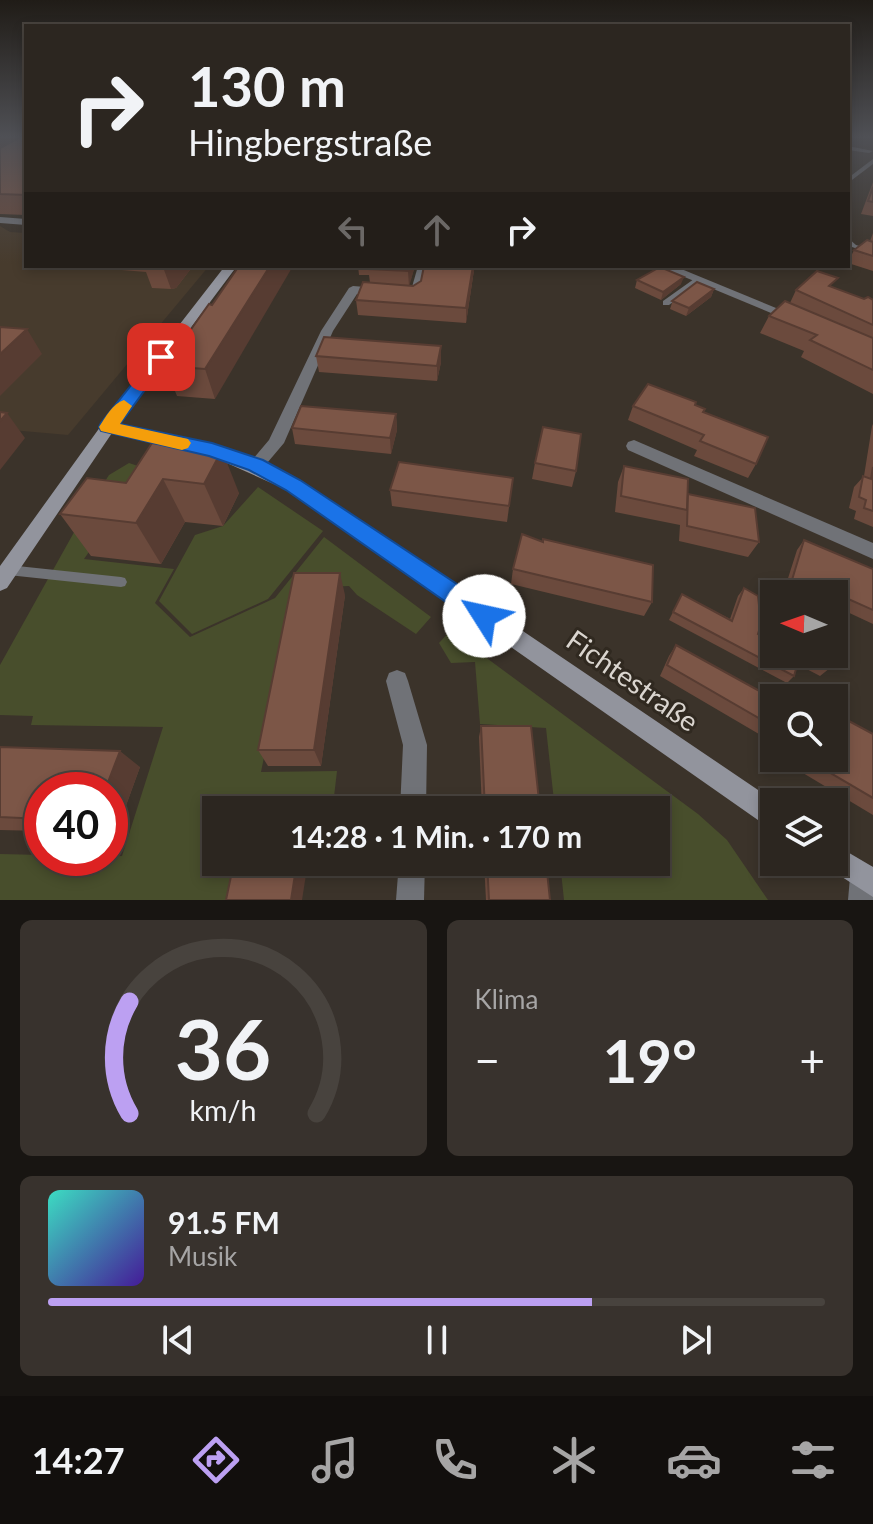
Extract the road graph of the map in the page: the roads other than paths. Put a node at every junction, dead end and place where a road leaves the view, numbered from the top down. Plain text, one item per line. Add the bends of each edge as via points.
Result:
1 (0, 220) edge
2 (24, 222) edge
3 (850, 242) edge
4 (873, 252) edge
5 (229, 268) edge
6 (420, 268) edge
7 (668, 268) edge
8 (697, 281) junction
9 (414, 294) joint
10 (666, 303) dead end
11 (802, 322) edge
12 (108, 427) junction
13 (634, 446) dead end
14 (256, 465) junction
15 (873, 551) edge
16 (4, 576) edge
17 (121, 582) dead end
18 (397, 681) dead end
19 (413, 796) edge
20 (760, 806) edge
21 (848, 870) edge
22 (411, 876) edge
23 (866, 887) edge
24 (410, 900) edge

1 - 2 street
3 - 4 lane
5 - 12 street
6 - 9 lane
7 - 8 street
8 - 10 lane
8 - 11 street
9 - 14 street via 353,290 327,331 276,443
12 - 14 street, Fichtestraße
12 - 16 street
13 - 15 street
14 - 20 street, Fichtestraße via 319,502
16 - 17 lane
18 - 19 street via 415,745
21 - 23 street
22 - 24 street

